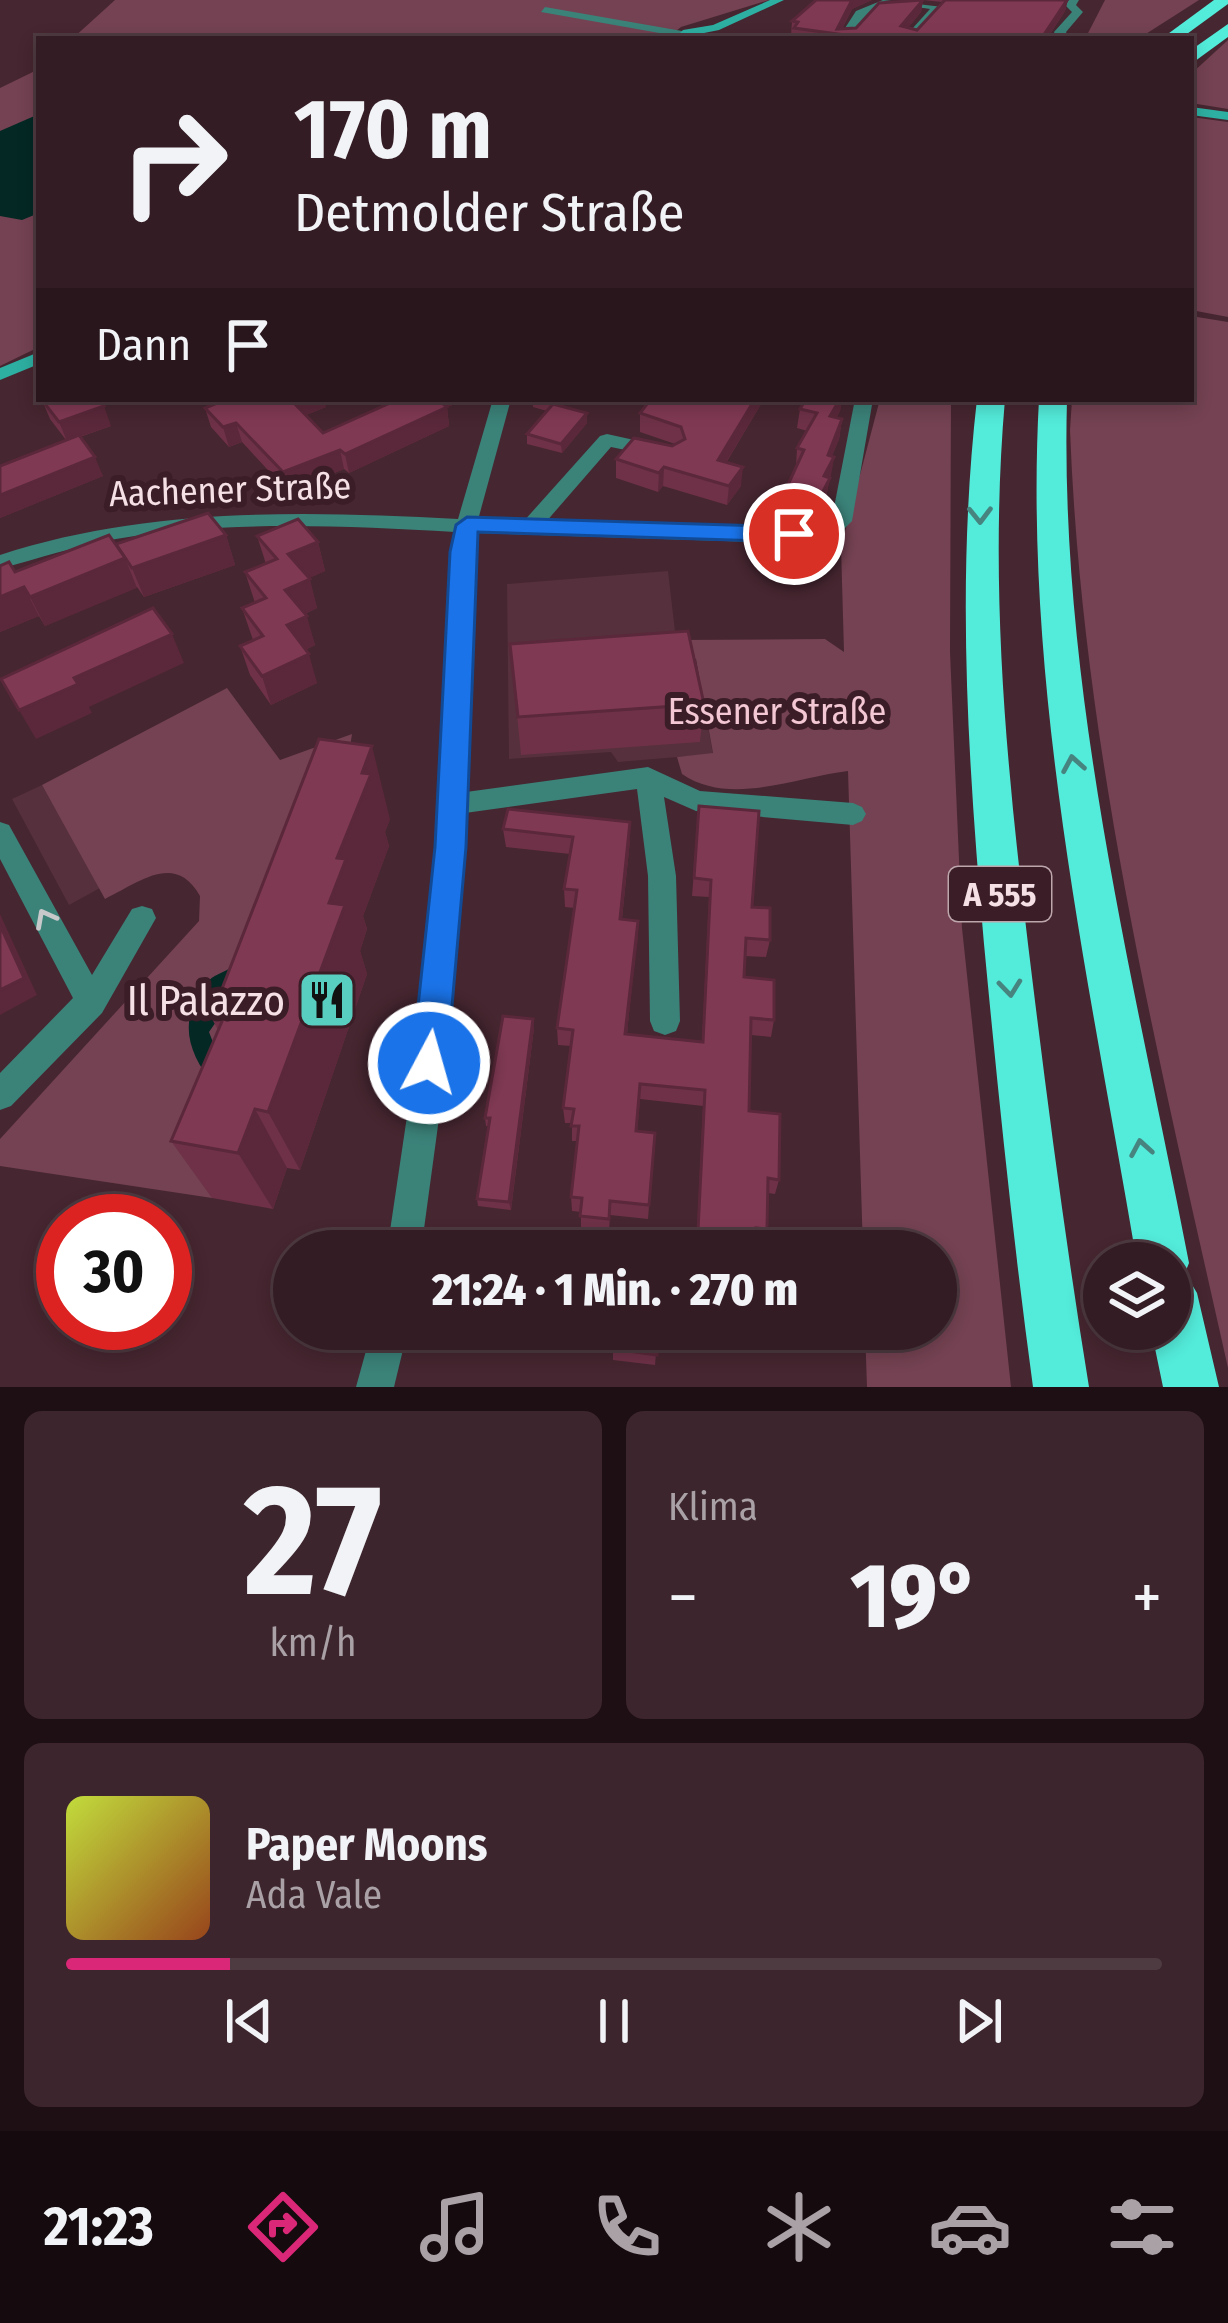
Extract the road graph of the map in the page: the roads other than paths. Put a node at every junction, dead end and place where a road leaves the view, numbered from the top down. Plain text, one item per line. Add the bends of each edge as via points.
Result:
1 (779, 0) edge
2 (891, 0) edge
3 (1074, 0) edge
4 (1224, 0) edge
5 (544, 10) dead end
6 (1228, 28) edge
7 (716, 34) edge
8 (676, 36) edge
9 (846, 36) edge
10 (912, 36) edge
11 (1062, 36) edge
12 (1172, 36) edge
13 (1194, 56) edge
14 (1194, 111) edge
15 (1228, 116) edge
16 (36, 357) edge
17 (0, 375) edge
18 (501, 402) edge
19 (863, 402) edge
20 (991, 402) edge
21 (1053, 402) edge
22 (672, 454) edge
23 (467, 525) junction
24 (528, 529) junction
25 (0, 562) edge
26 (648, 777) junction
27 (453, 803) junction
28 (853, 814) dead end
29 (0, 833) edge
30 (142, 918) dead end
31 (91, 1003) junction
32 (665, 1021) dead end
33 (0, 1095) edge
34 (407, 1230) edge
35 (1159, 1242) edge
36 (385, 1350) edge
37 (1183, 1350) edge
38 (375, 1387) edge
39 (1061, 1387) edge
40 (1191, 1387) edge

1 - 7 main road
2 - 9 street via 860,13
2 - 10 street via 938,8
3 - 11 street via 1078,12
4 - 12 highway
5 - 8 street
6 - 13 highway
14 - 15 main road
16 - 17 main road
18 - 23 street
19 - 24 street, Aachener Straße via 848,502 832,530
20 -> 39 highway, A 555 via 980,485 985,748 1036,1233
35 -> 21 highway, A 555 via 1069,744 1049,493
22 - 24 street via 607,440
23 - 24 street, Aachener Straße
23 - 25 street, Aachener Straße via 171,523 102,531
23 - 27 street
26 - 27 street
26 - 28 street via 696,801
26 - 32 street via 662,876
27 - 34 street
31 -> 29 street
30 - 31 street via 125,958
31 - 33 street
36 - 38 street
37 - 40 highway

